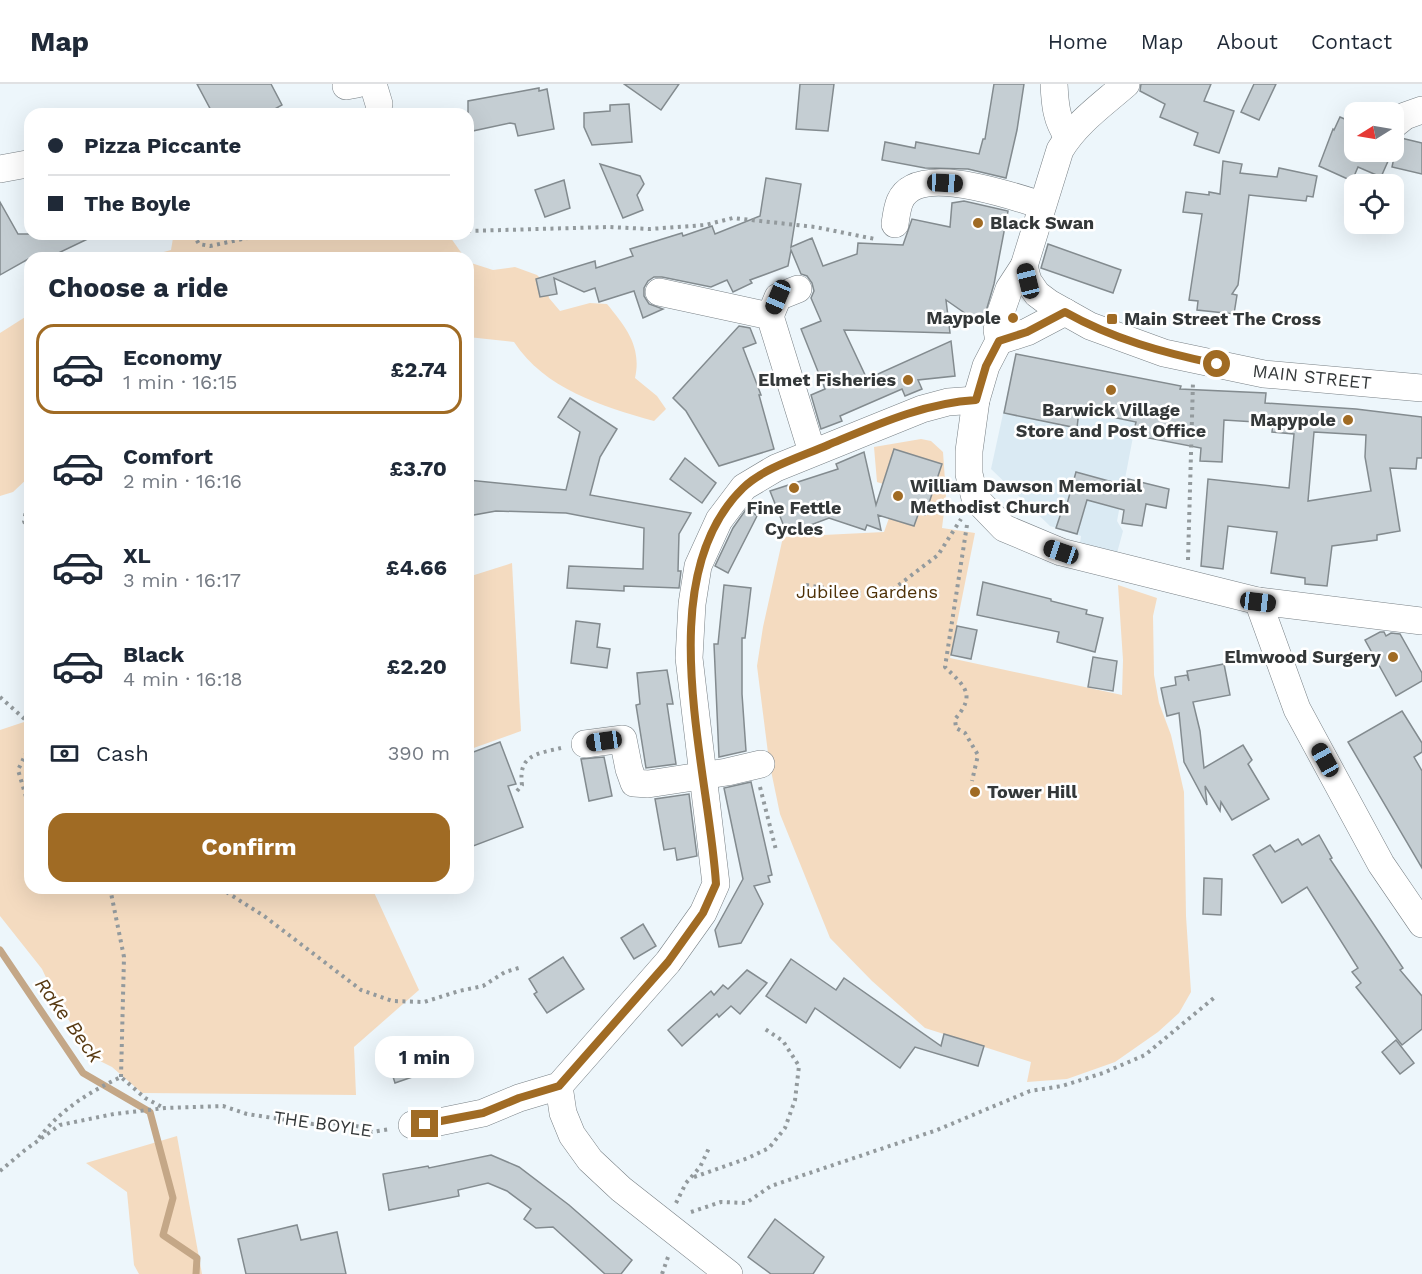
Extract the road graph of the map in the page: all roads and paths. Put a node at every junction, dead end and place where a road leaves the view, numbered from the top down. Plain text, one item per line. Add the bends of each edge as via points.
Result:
1 (1054, 84) edge
2 (1126, 84) edge
3 (1422, 110) edge
4 (1404, 117) edge
5 (1064, 144) junction
6 (24, 165) edge
7 (0, 169) edge
8 (1041, 205) junction
9 (895, 224) joint
10 (474, 231) edge
11 (197, 240) edge
12 (238, 240) edge
13 (1024, 266) junction
14 (798, 289) dead end
15 (659, 292) dead end
16 (1065, 312) junction
17 (770, 316) junction
18 (999, 341) junction
19 (1194, 359) junction
20 (1422, 388) edge
21 (976, 400) junction
22 (812, 452) junction
23 (975, 498) junction
24 (806, 585) dead end
25 (1188, 585) junction
26 (1258, 602) junction
27 (1422, 621) edge
28 (0, 697) edge
29 (24, 719) edge
30 (585, 744) joint
31 (24, 758) edge
32 (758, 764) joint
33 (702, 774) junction
34 (972, 781) dead end
35 (24, 790) edge
36 (517, 791) dead end
37 (777, 850) dead end
38 (111, 894) edge
39 (229, 894) edge
40 (1422, 924) edge
41 (522, 967) dead end
42 (1215, 997) dead end
43 (765, 1029) dead end
44 (121, 1077) junction
45 (559, 1086) junction
46 (165, 1108) junction
47 (412, 1125) joint
48 (36, 1142) junction
49 (710, 1146) dead end
50 (0, 1171) edge
51 (694, 1177) junction
52 (668, 1227) junction
53 (729, 1274) edge

1 - 5 street
2 - 5 street via 1084,118
3 - 4 street
5 - 8 street
6 - 7 street
8 - 9 street via 984,188 932,182 906,193 900,200
8 - 13 street
9 - 10 path via 887,238 873,239 814,227 733,218 657,229
11 - 12 path via 210,246
13 - 16 street, MAIN STREET via 1036,294
13 - 18 street via 1009,289 997,330
14 - 17 street via 778,297
15 - 17 street
16 - 18 street via 1027,332
16 - 19 street, MAIN STREET via 1122,338
17 - 22 street
18 - 21 street via 986,366
19 - 20 street, MAIN STREET via 1264,374
19 - 25 path
21 - 22 street via 922,409
21 - 23 street via 969,451
22 - 33 street via 744,487 719,520 698,566 689,658
23 - 24 path via 938,555 883,597
23 - 25 street via 1004,528 1025,539
23 - 34 path via 945,667 966,688 968,696 956,718 956,728 964,733 978,756
25 - 26 street
26 - 27 street
26 - 40 street via 1297,709 1381,864
28 - 29 path
30 - 33 street via 623,739 634,783
30 - 36 path via 532,756 523,763 522,785
31 - 35 path via 18,770
32 - 33 street
32 - 37 path
33 - 45 street via 716,884 703,913 668,962
38 - 44 path via 124,957
39 - 41 path via 361,990 392,1001 424,1002 483,986
42 - 52 path via 1145,1055 1103,1073 1030,1092 937,1130 822,1167 771,1186 746,1203 721,1202 681,1214
43 - 51 path via 783,1041 799,1066 795,1100 785,1128 769,1148
44 - 46 path via 145,1098
44 - 48 path via 92,1092 51,1122
45 - 47 street via 483,1113
45 - 52 street via 563,1113 572,1135 590,1160
46 - 47 path, THE BOYLE via 223,1106 247,1114 313,1124 361,1126 372,1132
46 - 48 path, THE BOYLE via 60,1125
48 - 50 path
49 - 51 path
51 - 52 path via 679,1194
52 - 53 street

